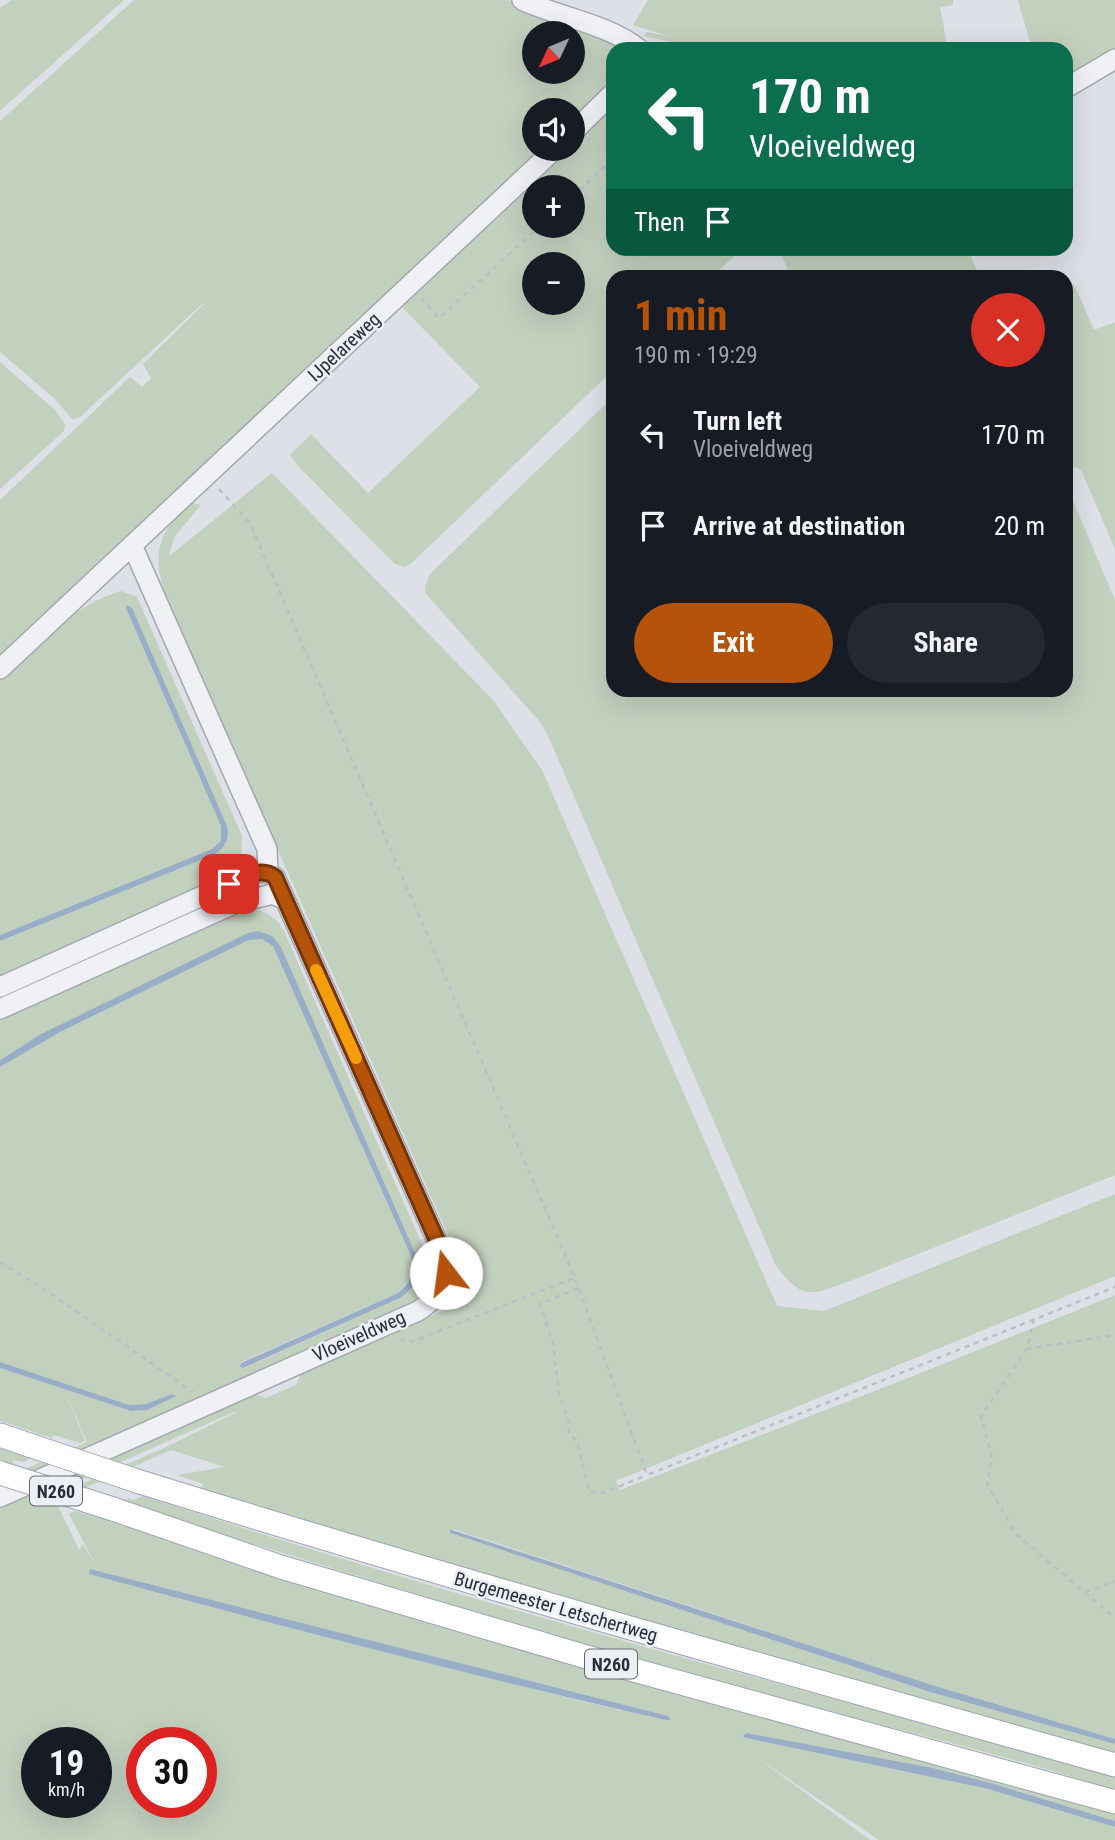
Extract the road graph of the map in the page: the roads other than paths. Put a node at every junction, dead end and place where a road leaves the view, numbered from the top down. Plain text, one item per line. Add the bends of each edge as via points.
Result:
1 (522, 0) edge
2 (630, 42) edge
3 (1115, 60) edge
4 (1073, 84) edge
5 (606, 100) edge
6 (585, 120) edge
7 (542, 161) edge
8 (132, 545) junction
9 (0, 669) edge
10 (268, 872) junction
11 (285, 900) junction
12 (0, 987) edge
13 (0, 1009) edge
14 (0, 1435) edge
15 (0, 1473) edge
16 (0, 1497) edge
17 (1115, 1765) edge
18 (1115, 1802) edge

1 - 2 street
3 - 4 street
5 - 6 street
7 - 8 street, IJpelareweg
8 - 9 street, IJpelareweg
8 - 10 street via 267,849
10 - 11 street, Vloeiveldweg
10 - 12 street via 229,884
11 - 13 street via 273,894 236,903
11 - 16 street, Vloeiveldweg via 443,1255 446,1273 430,1303 418,1311
14 - 17 main road, Burgemeester Letschertweg / N260, bridge via 295,1531
15 - 18 main road, Burgemeester Letschertweg / N260, bridge via 281,1567 590,1658

